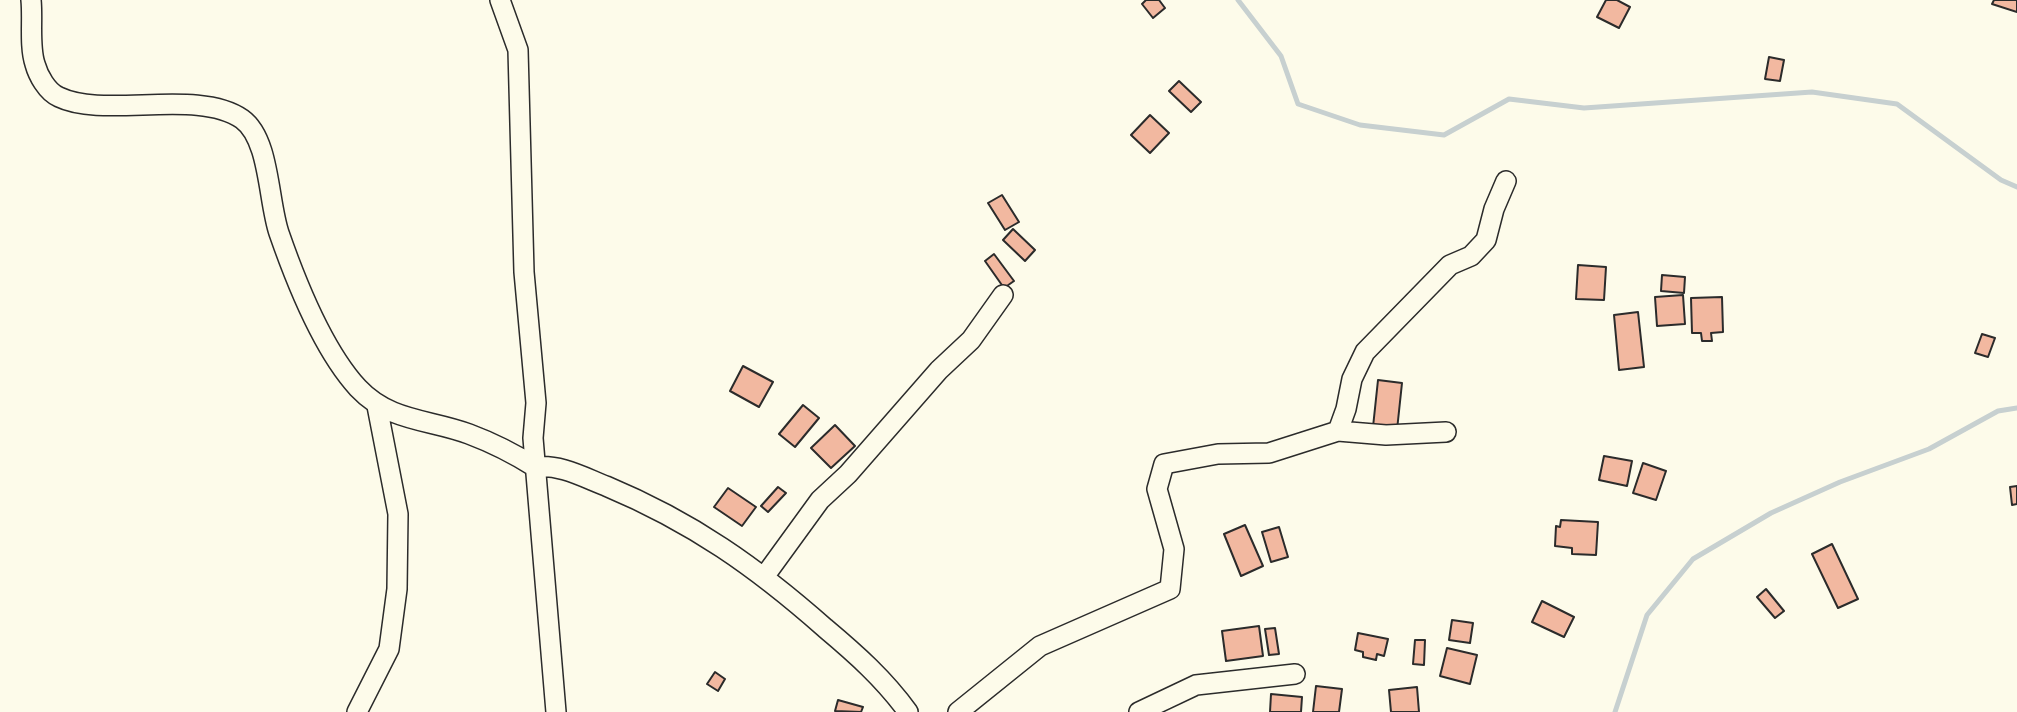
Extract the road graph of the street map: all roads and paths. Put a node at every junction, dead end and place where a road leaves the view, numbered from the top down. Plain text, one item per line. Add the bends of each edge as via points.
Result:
1 (31, 0) edge
2 (500, 0) edge
3 (1506, 181) dead end
4 (1003, 295) dead end
5 (377, 406) junction
6 (1338, 431) junction
7 (1446, 432) dead end
8 (535, 467) junction
9 (764, 577) junction
10 (1295, 674) dead end
11 (357, 712) edge
12 (556, 712) edge
13 (908, 712) edge
14 (958, 712) edge
15 (1139, 712) edge

1 - 5 street via 34,61 47,88 58,97 80,103 217,109 243,120 253,130 279,231 299,281 337,361
2 - 8 street via 518,50 524,272 536,403
3 - 6 street via 1486,240 1471,256 1450,265 1364,352
4 - 9 street via 971,340 820,500
5 - 8 street via 401,418 505,447
5 - 11 street via 398,514 397,589 389,649
6 - 7 street via 1386,435
6 - 14 street via 1269,453 1218,454 1164,464 1157,489 1174,549 1170,589 1040,646
8 - 9 street via 570,471 658,508
8 - 12 street
9 - 13 street via 888,684
10 - 15 street via 1196,685

